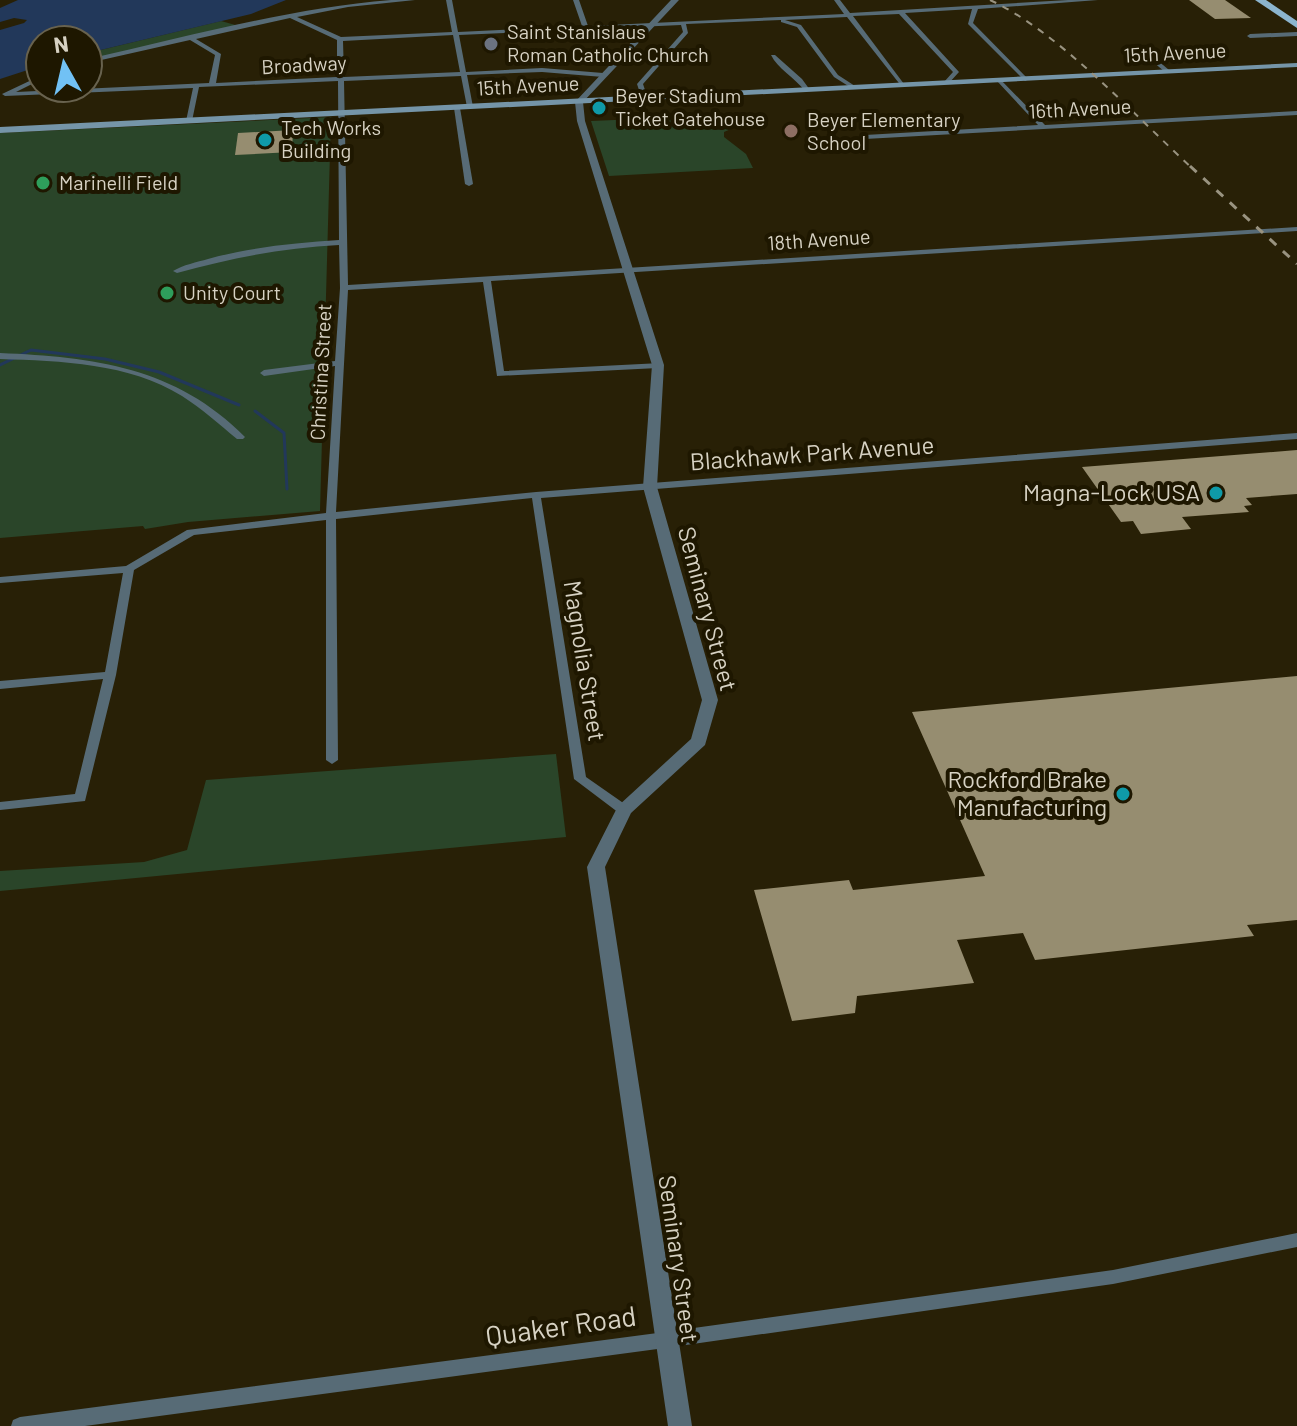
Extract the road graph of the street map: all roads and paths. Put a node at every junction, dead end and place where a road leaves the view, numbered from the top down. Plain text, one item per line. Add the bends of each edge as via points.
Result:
1 (412, 0) edge
2 (449, 0) edge
3 (576, 0) edge
4 (675, 0) edge
5 (837, 0) edge
6 (1095, 0) edge
7 (1260, 0) edge
8 (976, 7) junction
9 (901, 12) junction
10 (849, 15) junction
11 (291, 16) junction
12 (781, 18) junction
13 (1292, 18) edge
14 (735, 21) junction
15 (683, 23) junction
16 (653, 24) junction
17 (1297, 25) edge
18 (586, 28) junction
19 (741, 30) dead end
20 (455, 33) junction
21 (1297, 34) edge
22 (1250, 36) dead end
23 (191, 38) junction
24 (340, 39) junction
25 (1141, 49) dead end
26 (773, 56) dead end
27 (104, 57) edge
28 (1297, 65) edge
29 (1167, 71) junction
30 (464, 74) junction
31 (603, 75) junction
32 (342, 79) junction
33 (1025, 79) junction
34 (999, 80) junction
35 (947, 82) junction
36 (24, 85) edge
37 (212, 85) junction
38 (902, 85) junction
39 (196, 86) junction
40 (853, 87) junction
41 (807, 90) junction
42 (3, 95) edge
43 (645, 99) junction
44 (579, 102) junction
45 (470, 107) junction
46 (457, 108) junction
47 (1297, 113) edge
48 (340, 114) junction
49 (189, 121) junction
50 (1043, 127) junction
51 (0, 130) edge
52 (865, 137) dead end
53 (469, 184) dead end
54 (1297, 229) edge
55 (343, 242) junction
56 (628, 270) junction
57 (177, 271) dead end
58 (487, 279) junction
59 (344, 288) junction
60 (0, 356) edge
61 (339, 363) junction
62 (658, 365) junction
63 (264, 373) dead end
64 (1297, 436) edge
65 (240, 437) dead end
66 (650, 487) junction
67 (536, 495) junction
68 (331, 516) junction
69 (129, 569) junction
70 (0, 580) edge
71 (110, 675) junction
72 (0, 685) edge
73 (332, 760) dead end
74 (0, 806) edge
75 (624, 810) junction
76 (1297, 1240) edge
77 (665, 1340) junction
78 (20, 1426) edge
79 (680, 1426) edge

1 - 11 street
2 - 20 street
3 - 18 street
4 - 16 street
5 - 10 street
6 - 8 street
7 - 13 main road
8 - 9 street
8 - 33 street via 970,23
9 - 10 street
9 - 35 street via 956,72
10 - 12 street
10 - 38 street
11 - 23 street
11 - 24 street
12 - 14 street
12 - 40 street via 799,26 836,76
13 - 17 main road
14 - 15 street
14 - 19 street
15 - 16 street
15 - 43 street via 686,32 640,84
16 - 18 street
16 - 31 street
18 - 20 street
20 - 24 street
20 - 30 street
21 - 22 street
23 - 27 street
23 - 37 street via 218,54
24 - 32 street, Christina Street
25 - 29 street
26 - 41 street
28 - 29 main road, 15th Avenue
29 - 33 main road, 15th Avenue
30 - 31 street, Broadway via 542,70
30 - 32 street, Broadway
30 - 45 street
31 - 44 street
32 - 37 street, Broadway
32 - 48 street, Christina Street
33 - 34 main road, 15th Avenue
34 - 35 main road, 15th Avenue
34 - 50 street
35 - 38 main road, 15th Avenue
36 - 42 street
37 - 39 street, Broadway
38 - 40 main road, 15th Avenue
39 - 42 street, Broadway
39 - 49 street
40 - 41 main road, 15th Avenue
41 - 43 main road, 15th Avenue
43 - 44 main road, 15th Avenue
44 - 45 main road, 15th Avenue
44 - 56 street, Seminary Street
45 - 46 main road, 15th Avenue
46 - 48 main road, 15th Avenue
46 - 53 street
47 - 50 street, 16th Avenue
48 - 49 main road, 15th Avenue
48 - 55 street, Christina Street
49 - 51 main road, 15th Avenue
50 - 52 street, 16th Avenue
54 - 56 street, 18th Avenue
55 - 57 street via 284,246
55 - 59 street, Christina Street
56 - 58 street, 18th Avenue
56 - 62 street, Seminary Street
58 - 59 street, 18th Avenue
58 - 62 street via 500,374
59 - 61 street, Christina Street
60 - 65 street via 57,358 145,375 178,390
61 - 63 street
61 - 68 street, Christina Street
62 - 66 street, Seminary Street
64 - 66 street, Blackhawk Park Avenue
66 - 67 street, Blackhawk Park Avenue
66 - 75 street, Seminary Street via 710,700 699,741
67 - 68 street, Blackhawk Park Avenue
67 - 75 street, Magnolia Street via 580,779
68 - 69 street, Blackhawk Park Avenue via 191,532
68 - 73 street, Christina Street
69 - 70 street
69 - 71 street
71 - 72 street
71 - 74 street via 80,798
75 - 77 street, Seminary Street via 596,867
76 - 77 street, Quaker Road via 1113,1277
77 - 78 street, Quaker Road
77 - 79 street, Seminary Street

